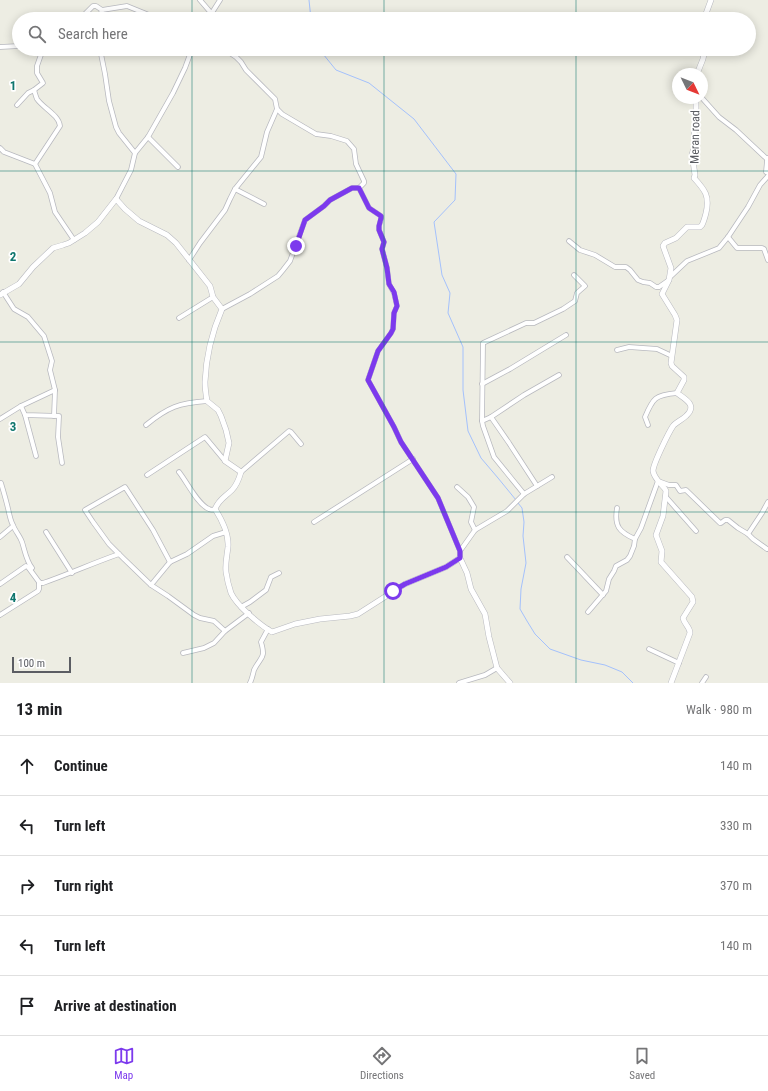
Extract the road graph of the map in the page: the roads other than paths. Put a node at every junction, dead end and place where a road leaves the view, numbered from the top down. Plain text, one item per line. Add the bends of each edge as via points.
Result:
1 (200, 0) edge
2 (220, 0) edge
3 (711, 0) edge
4 (102, 10) joint
5 (87, 12) edge
6 (142, 12) edge
7 (210, 12) edge
8 (213, 12) edge
9 (707, 12) edge
10 (12, 46) edge
11 (0, 47) edge
12 (41, 56) edge
13 (101, 56) edge
14 (189, 56) edge
15 (234, 56) edge
16 (704, 56) edge
17 (699, 68) edge
18 (34, 90) junction
19 (696, 104) edge
20 (707, 104) edge
21 (17, 105) dead end
22 (277, 109) junction
23 (148, 137) junction
24 (0, 148) edge
25 (136, 153) junction
26 (768, 158) edge
27 (35, 164) junction
28 (178, 167) dead end
29 (768, 175) edge
30 (359, 188) junction
31 (235, 189) junction
32 (116, 199) junction
33 (264, 204) dead end
34 (728, 237) junction
35 (74, 240) junction
36 (569, 242) dead end
37 (190, 260) junction
38 (768, 260) edge
39 (574, 275) dead end
40 (669, 278) junction
41 (2, 293) edge
42 (214, 297) junction
43 (222, 309) junction
44 (179, 318) dead end
45 (566, 335) dead end
46 (617, 350) dead end
47 (672, 356) junction
48 (559, 375) dead end
49 (482, 384) junction
50 (55, 390) junction
51 (677, 393) junction
52 (207, 401) junction
53 (21, 406) junction
54 (26, 415) junction
55 (54, 416) junction
56 (490, 417) junction
57 (0, 419) edge
58 (482, 421) junction
59 (146, 425) dead end
60 (648, 425) dead end
61 (301, 444) dead end
62 (36, 456) dead end
63 (413, 459) junction
64 (225, 461) junction
65 (62, 463) dead end
66 (179, 472) dead end
67 (241, 472) junction
68 (147, 476) dead end
69 (552, 477) dead end
70 (658, 481) junction
71 (1, 483) dead end
72 (537, 486) junction
73 (457, 487) dead end
74 (524, 494) junction
75 (666, 497) junction
76 (768, 502) edge
77 (616, 508) dead end
78 (215, 509) junction
79 (314, 522) dead end
80 (13, 526) junction
81 (475, 530) junction
82 (696, 531) dead end
83 (46, 532) dead end
84 (226, 532) junction
85 (748, 534) junction
86 (0, 537) edge
87 (635, 539) junction
88 (766, 549) dead end
89 (460, 551) junction
90 (119, 554) junction
91 (567, 557) dead end
92 (460, 558) junction
93 (170, 562) junction
94 (72, 573) junction
95 (279, 573) dead end
96 (41, 582) junction
97 (0, 584) edge
98 (151, 585) junction
99 (603, 596) junction
100 (241, 607) junction
101 (588, 612) dead end
102 (249, 613) junction
103 (0, 615) edge
104 (268, 629) junction
105 (225, 631) junction
106 (649, 648) dead end
107 (183, 653) dead end
108 (679, 663) junction
109 (497, 668) junction
110 (706, 677) dead end
111 (250, 683) edge
112 (459, 683) edge
113 (510, 683) edge
114 (671, 683) edge
115 (702, 683) edge

1 - 7 street
2 - 8 street
3 - 9 street
4 - 5 street via 93,6
4 - 6 street via 127,6
10 - 11 street
12 - 18 street via 37,73 43,83
13 - 25 street via 116,127
14 - 23 street via 173,93
15 - 22 street via 275,99
16 - 17 street
18 - 21 street
18 - 27 street via 37,99 60,123
19 - 40 street, Meran road via 696,143 692,154 694,178 704,188 708,204 702,225 687,227 676,238 664,244 671,268
20 - 26 street
22 - 30 street via 316,134 347,141 354,149 356,164 364,181
22 - 31 street via 267,132 261,157
23 - 25 street
23 - 28 street
24 - 27 street
25 - 32 street via 131,170
26 - 29 street
27 - 35 street via 50,193 56,212
29 - 34 street
30 - 43 street via 352,188 330,200 305,220 290,260 278,276
30 - 63 street via 369,208 381,216 379,230 384,242 382,249 389,284 397,306 393,329 378,351 368,380 401,442
31 - 33 street
31 - 37 street via 225,210
32 - 35 street via 98,222
32 - 37 street via 139,221 172,239
34 - 38 street via 737,248 764,249
34 - 40 street via 719,248 687,261
35 - 41 street via 53,248 19,284
36 - 40 street via 615,267 626,267 638,280 656,287
37 - 42 street via 210,286
39 - 49 street via 585,286 577,294 575,301 556,313 526,323 483,343
40 - 47 street, Meran road via 662,294 677,320
41 - 50 street via 14,309 28,317 44,336 52,361 50,370
42 - 43 street
42 - 44 street
43 - 52 street via 214,327 207,364
45 - 49 street
46 - 47 street via 629,347 657,349
47 - 51 street via 672,366 684,377
48 - 56 street
49 - 58 street
50 - 53 street
50 - 55 street
51 - 60 street via 664,394 651,402 645,417
51 - 70 street via 689,402 690,412 674,426 660,452 653,469
52 - 59 street via 170,408
52 - 64 street via 218,410 226,430 229,443
53 - 54 street
53 - 57 street
54 - 55 street
54 - 62 street
55 - 65 street via 60,417 58,437
56 - 58 street
56 - 72 street
58 - 74 street via 494,457
61 - 67 street via 289,431
63 - 79 street
63 - 89 street via 438,498
64 - 67 street
64 - 68 street via 205,437
66 - 78 street via 197,499 208,509
67 - 78 street via 233,490 218,502
69 - 72 street
70 - 75 street via 665,489
70 - 85 street via 676,485 680,491 686,490 720,523 728,520
70 - 87 street
71 - 80 street
72 - 74 street
73 - 81 street via 468,497 474,508 471,522
74 - 81 street via 507,511
75 - 82 street
75 - 108 street via 656,535 662,551 661,562 693,599 683,618 690,633
76 - 85 street
77 - 87 street via 618,527
78 - 84 street
80 - 86 street
80 - 96 street via 23,543 29,564
81 - 89 street
83 - 94 street
84 - 93 street via 212,536 187,554
84 - 100 street via 226,572 232,594
85 - 88 street
87 - 99 street via 630,556 616,566
89 - 92 street
90 - 93 street via 92,522 86,510 125,487
90 - 94 street
90 - 98 street
91 - 99 street
92 - 104 street via 446,567 405,584 354,615 295,624 274,632
92 - 109 street via 471,589 486,614 488,637
93 - 98 street
94 - 96 street
95 - 100 street via 271,577 266,590
96 - 97 street via 26,566
96 - 103 street via 38,591
98 - 105 street via 194,615 214,621
99 - 101 street
100 - 102 street
102 - 104 street
102 - 105 street
104 - 111 street via 261,642 263,656 254,670
105 - 107 street via 214,643
106 - 108 street
108 - 114 street
109 - 112 street via 485,675
109 - 113 street
110 - 115 street

